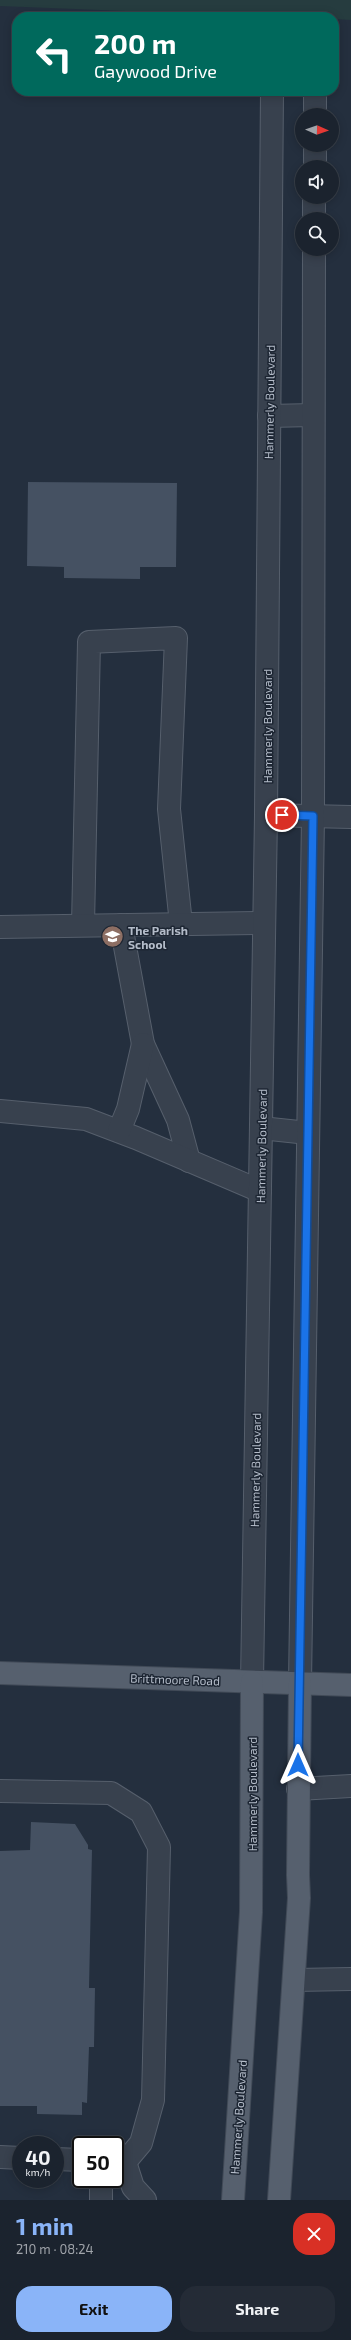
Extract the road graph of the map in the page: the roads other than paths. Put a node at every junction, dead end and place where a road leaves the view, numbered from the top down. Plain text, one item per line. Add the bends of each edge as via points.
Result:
1 (272, 96) edge
2 (315, 96) edge
3 (315, 108) edge
4 (314, 256) edge
5 (313, 415) junction
6 (269, 416) junction
7 (266, 815) junction
8 (313, 816) junction
9 (351, 817) edge
10 (264, 923) junction
11 (181, 924) junction
12 (83, 925) junction
13 (122, 925) junction
14 (0, 927) edge
15 (143, 1044) junction
16 (0, 1111) edge
17 (261, 1128) junction
18 (119, 1131) junction
19 (308, 1133) junction
20 (189, 1161) junction
21 (260, 1191) junction
22 (0, 1673) edge
23 (252, 1682) junction
24 (300, 1683) junction
25 (351, 1685) edge
26 (351, 1786) edge
27 (298, 1789) junction
28 (0, 1791) edge
29 (351, 1979) edge
30 (295, 1980) junction
31 (0, 2157) edge
32 (12, 2158) edge
33 (124, 2158) edge
34 (124, 2170) edge
35 (101, 2188) edge
36 (101, 2200) edge
37 (145, 2200) edge
38 (233, 2200) edge
39 (279, 2200) edge

1 - 6 street, Hammerly Boulevard
2 - 3 street
4 - 5 street
5 - 6 street
5 - 8 street
6 - 7 street, Hammerly Boulevard
7 - 8 street
7 - 10 street, Hammerly Boulevard
8 - 9 street
8 - 19 street
10 - 11 street
10 - 17 street, Hammerly Boulevard
11 - 12 street via 169,809 176,638 89,642
11 - 13 street
12 - 13 street
12 - 14 street
13 - 15 street
15 - 18 street via 128,1109
15 - 20 street via 178,1120
16 - 18 street via 86,1119
17 - 19 street
17 - 21 street, Hammerly Boulevard
18 - 20 street
19 - 24 street
20 - 21 street
21 - 23 street, Hammerly Boulevard
22 - 23 main road, Brittmoore Road
23 - 24 main road, Brittmoore Road
23 - 38 main road, Hammerly Boulevard via 251,1912
24 - 25 main road, Brittmoore Road
24 - 27 main road
26 - 27 street
27 - 30 main road via 299,1898
28 - 33 street via 111,1793 141,1812 159,1847 154,2100 141,2143
29 - 30 street
30 - 39 main road
31 - 32 street
34 - 37 street via 133,2187
35 - 36 street

